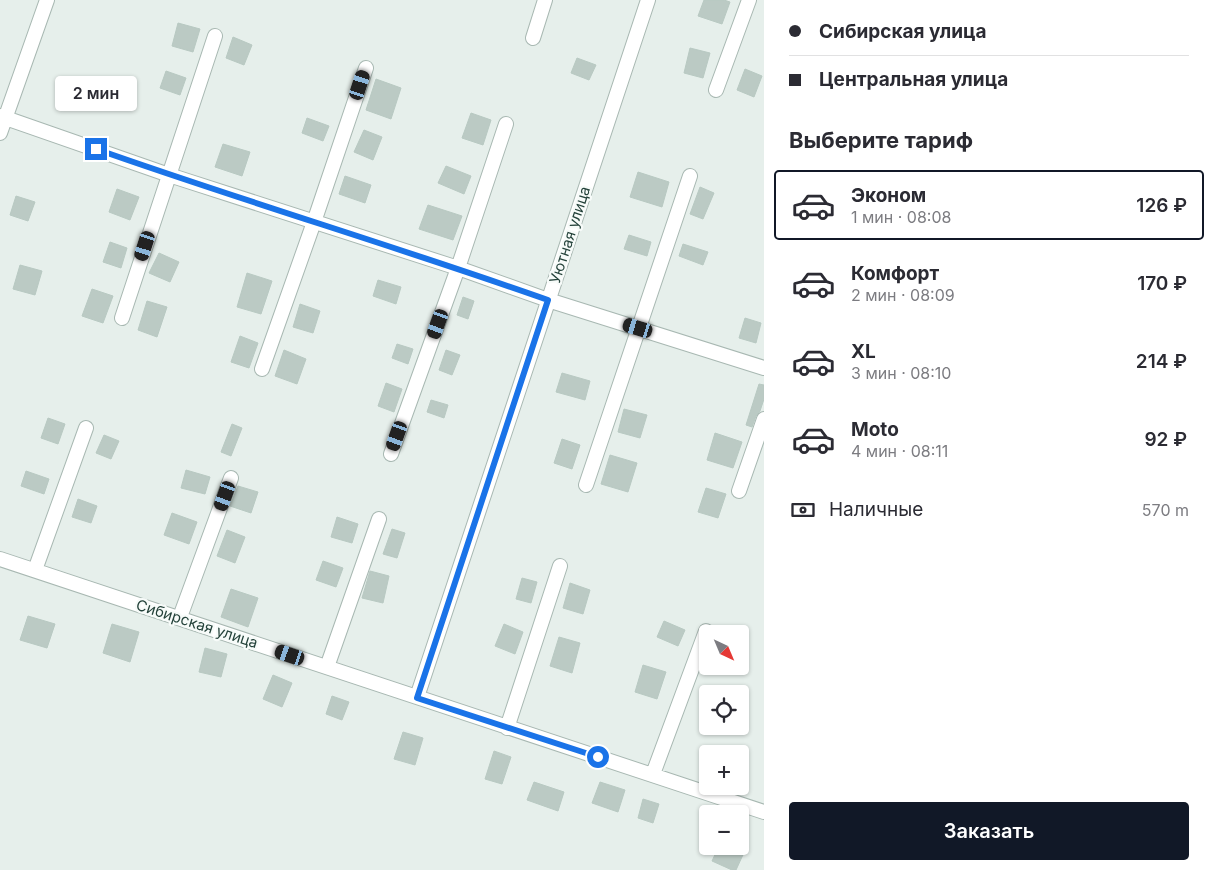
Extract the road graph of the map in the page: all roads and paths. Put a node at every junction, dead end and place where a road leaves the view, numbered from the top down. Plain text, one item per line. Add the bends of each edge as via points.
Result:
1 (47, 0) edge
2 (546, 0) edge
3 (648, 0) edge
4 (749, 0) edge
5 (215, 36) dead end
6 (532, 38) dead end
7 (366, 68) dead end
8 (716, 90) dead end
9 (3, 117) edge
10 (506, 124) dead end
11 (0, 133) edge
12 (169, 175) junction
13 (690, 176) dead end
14 (314, 222) junction
15 (458, 268) junction
16 (548, 300) junction
17 (122, 318) dead end
18 (638, 328) junction
19 (764, 368) edge
20 (262, 369) dead end
21 (764, 419) edge
22 (86, 428) dead end
23 (391, 454) dead end
24 (232, 478) dead end
25 (586, 485) dead end
26 (739, 491) dead end
27 (379, 519) dead end
28 (0, 559) edge
29 (560, 566) dead end
30 (35, 570) junction
31 (180, 617) junction
32 (699, 650) edge
33 (327, 667) junction
34 (417, 698) junction
35 (507, 728) junction
36 (653, 774) junction
37 (764, 812) edge

1 - 9 street
2 - 6 street
3 - 16 street, Уютная улица
4 - 8 street
5 - 12 street
7 - 14 street
9 - 11 street
9 - 12 street
10 - 15 street
12 - 14 street
12 - 17 street
13 - 18 street
14 - 15 street
14 - 20 street
15 - 16 street
15 - 23 street
16 - 18 street
16 - 34 street, Уютная улица
18 - 19 street
18 - 25 street
21 - 26 street
22 - 30 street
24 - 31 street
27 - 33 street
28 - 30 street, Сибирская улица
29 - 35 street
30 - 31 street, Сибирская улица
31 - 33 street, Сибирская улица
32 - 36 street
33 - 34 street, Сибирская улица
34 - 35 street, Сибирская улица
35 - 36 street, Сибирская улица
36 - 37 street, Сибирская улица

